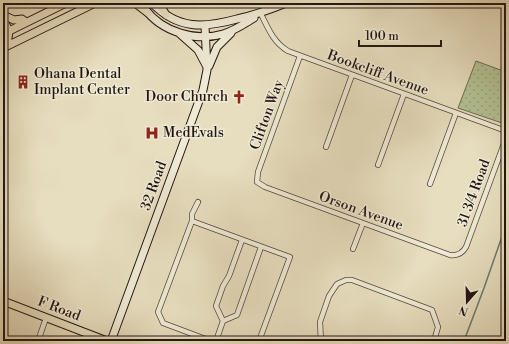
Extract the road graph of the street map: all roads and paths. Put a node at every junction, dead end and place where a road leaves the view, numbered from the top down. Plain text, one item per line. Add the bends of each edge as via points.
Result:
1 (66, 3) edge
2 (94, 3) edge
3 (135, 3) edge
4 (140, 3) edge
5 (152, 3) edge
6 (159, 3) edge
7 (286, 3) edge
8 (148, 13) junction
9 (261, 14) junction
10 (3, 15) edge
11 (166, 15) junction
12 (3, 19) edge
13 (26, 22) junction
14 (206, 26) junction
15 (238, 27) junction
16 (174, 31) junction
17 (6, 33) edge
18 (206, 36) junction
19 (5, 47) edge
20 (300, 56) junction
21 (207, 70) junction
22 (352, 75) junction
23 (404, 94) junction
24 (456, 113) junction
25 (506, 131) edge
26 (506, 138) edge
27 (326, 147) dead end
28 (378, 165) dead end
29 (257, 182) joint
30 (430, 184) dead end
31 (198, 202) dead end
32 (192, 221) junction
33 (363, 223) junction
34 (242, 240) junction
35 (261, 247) junction
36 (354, 249) dead end
37 (460, 254) joint
38 (3, 301) edge
39 (46, 318) junction
40 (223, 321) junction
41 (38, 341) edge
42 (107, 341) edge
43 (111, 341) edge
44 (211, 341) edge
45 (216, 341) edge
46 (260, 341) edge
47 (321, 341) edge
48 (434, 341) edge

1 - 13 main road
2 - 19 main road
3 - 8 main road
4 - 8 street
5 - 11 street
6 - 11 main road
7 - 9 street
8 - 16 street via 160,24
9 - 14 street
9 - 15 street
9 - 20 street, Bookcliff Avenue via 275,41
10 - 13 main road
11 - 14 street via 184,23
12 - 17 main road
13 - 17 main road
14 - 18 street, 32 Road
15 - 18 street via 225,33
15 - 21 street via 217,47
16 - 18 street
16 - 21 street via 198,50
17 - 19 main road
18 - 21 street, 32 Road
20 - 22 street, Bookcliff Avenue
20 - 29 street, Clifton Way via 258,172
21 - 43 street, 32 Road via 203,90
22 - 23 street, Bookcliff Avenue
22 - 27 street
23 - 24 street, Bookcliff Avenue
23 - 28 street
24 - 25 street, Bookcliff Avenue
24 - 30 street
26 - 37 street, 31 3/4 Road via 466,247
29 - 33 street, Orson Avenue via 265,188
31 - 32 street via 192,214
32 - 34 street
32 - 44 street via 158,312 163,324
33 - 36 street
33 - 37 street, Orson Avenue via 450,255
34 - 35 street
34 - 40 street via 216,306
35 - 40 street via 237,315
35 - 46 street via 290,258
38 - 39 main road, F Road
39 - 41 street
39 - 42 main road, F Road
40 - 45 street
47 - 48 street via 320,322 329,296 337,284 346,280 358,282 432,310 438,327

